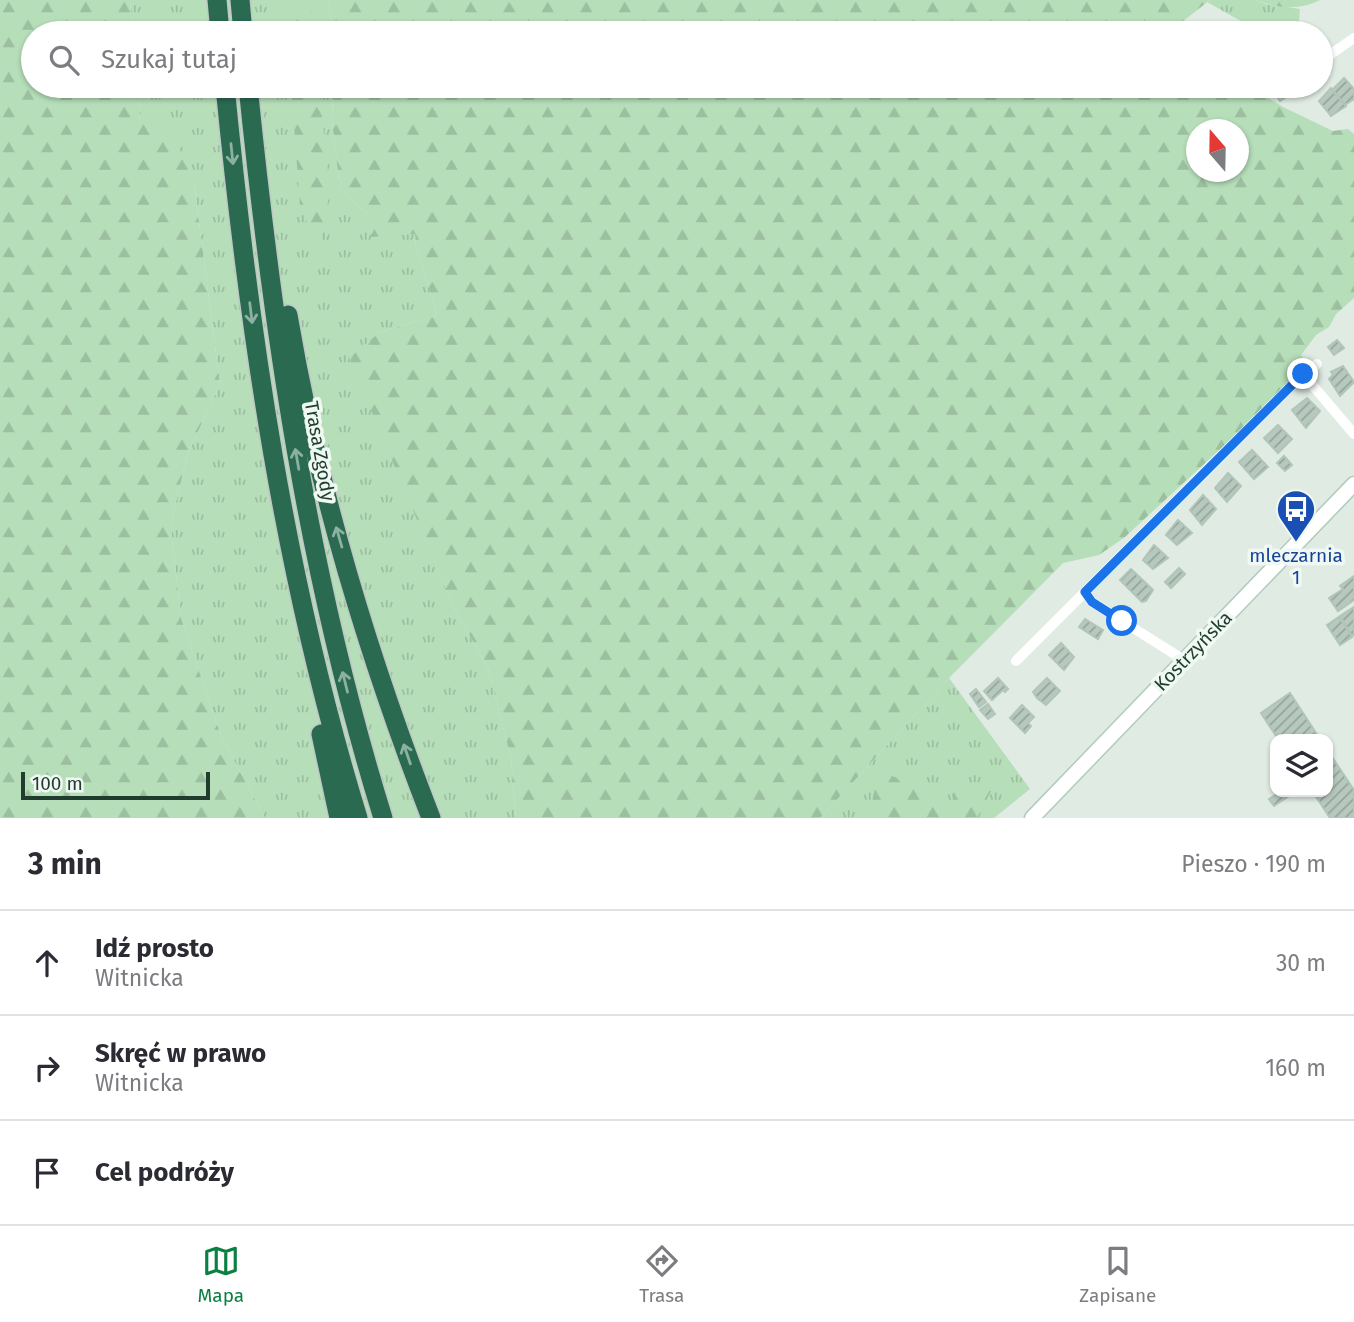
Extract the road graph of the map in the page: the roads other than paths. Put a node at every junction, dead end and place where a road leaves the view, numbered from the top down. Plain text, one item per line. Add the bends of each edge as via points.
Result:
1 (217, 0) edge
2 (240, 0) edge
3 (219, 21) edge
4 (242, 21) edge
5 (1354, 38) edge
6 (1333, 53) edge
7 (226, 98) edge
8 (249, 98) edge
9 (255, 151) junction
10 (1317, 364) dead end
11 (1303, 374) junction
12 (1354, 434) edge
13 (1354, 484) edge
14 (1085, 592) junction
15 (300, 598) junction
16 (1184, 660) junction
17 (1016, 662) dead end
18 (339, 818) edge
19 (358, 818) edge
20 (383, 818) edge
21 (431, 818) edge
22 (1032, 818) edge

1 - 3 highway
2 - 4 highway
5 - 6 street
7 -> 15 highway via 254,340
8 - 9 highway, Trasa Zgody
20 -> 9 highway, Trasa Zgody via 344,678 308,518 280,351
21 -> 9 highway via 379,675 333,516 309,421
10 - 11 street
11 - 12 street
11 - 14 street
13 - 16 main road, Kostrzyńska
14 - 16 street via 1092,602
14 - 17 street
15 - 18 highway via 311,690
15 - 19 highway
16 - 22 main road, Kostrzyńska

